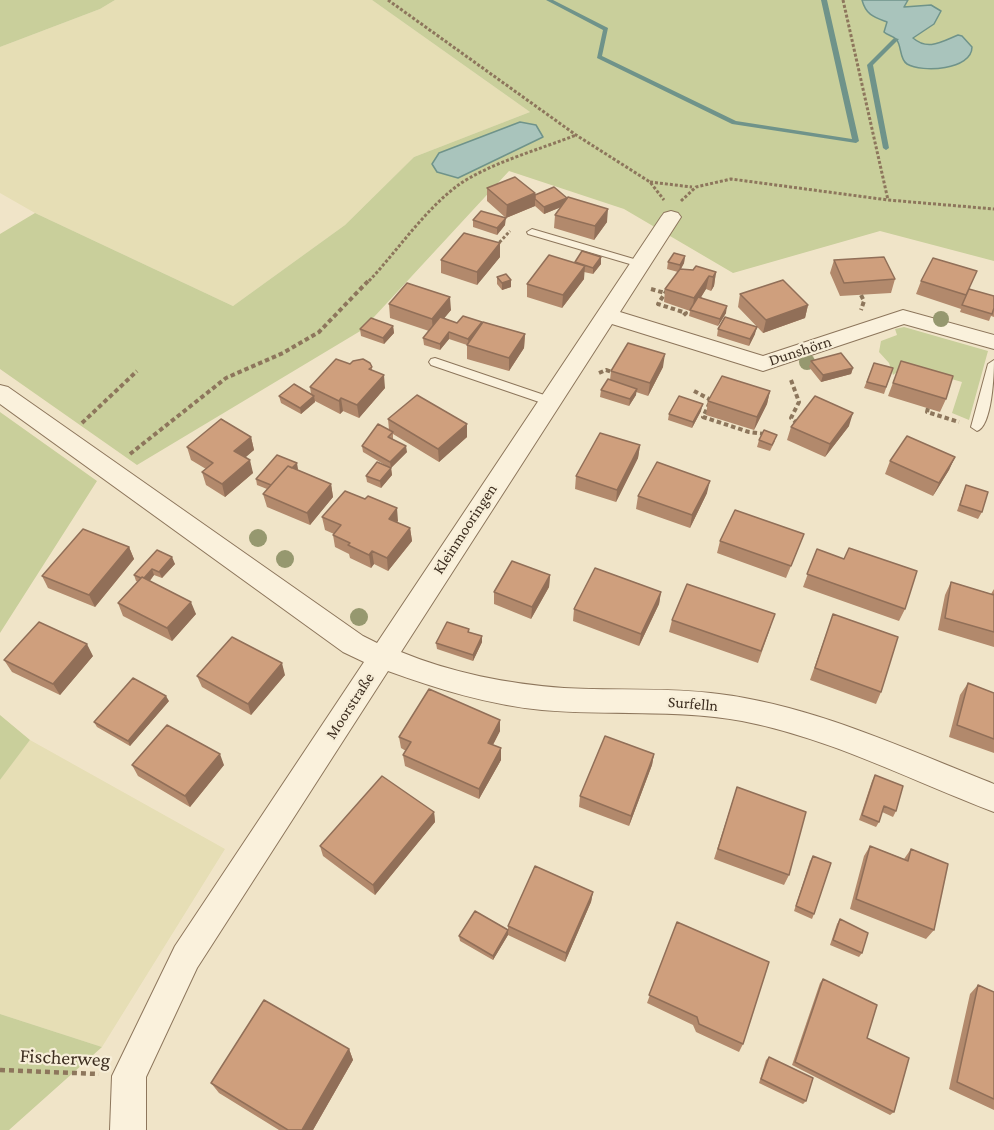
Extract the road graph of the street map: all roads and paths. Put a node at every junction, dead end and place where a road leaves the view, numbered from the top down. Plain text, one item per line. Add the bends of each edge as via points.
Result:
1 (388, 0) edge
2 (843, 0) edge
3 (576, 135) junction
4 (650, 182) junction
5 (693, 187) junction
6 (888, 200) junction
7 (994, 208) edge
8 (671, 217) junction
9 (510, 231) dead end
10 (532, 232) dead end
11 (489, 253) edge
12 (640, 264) junction
13 (671, 291) edge
14 (861, 295) edge
15 (861, 310) dead end
16 (606, 315) junction
17 (688, 321) dead end
18 (994, 342) edge
19 (435, 362) dead end
20 (994, 364) edge
21 (137, 371) dead end
22 (791, 380) dead end
23 (694, 391) dead end
24 (1, 394) edge
25 (549, 401) junction
26 (928, 408) edge
27 (799, 424) edge
28 (977, 427) joint
29 (771, 436) edge
30 (62, 438) junction
31 (109, 471) junction
32 (381, 657) junction
33 (994, 798) edge
34 (0, 1070) edge
35 (129, 1076) junction
36 (128, 1130) edge

1 - 3 path
2 - 6 path
3 - 4 path
3 - 31 path via 459,185 319,332 226,378
4 - 5 path
4 - 8 path
5 - 6 path via 731,179
5 - 8 path
6 - 7 path
8 - 12 street, Kleinmooringen
9 - 11 path
10 - 12 lane
12 - 16 street, Kleinmooringen
13 - 17 path via 658,304 686,313 682,319
14 - 15 path
16 - 18 street, Dunshörn via 763,364 903,317
16 - 25 street, Kleinmooringen
19 - 25 lane
20 - 28 lane
21 - 30 path via 94,414
22 - 27 path via 799,402 791,418
23 - 29 path via 711,400 703,417
24 - 30 street, Moorstraße
25 - 32 street, Kleinmooringen
26 - 28 path via 927,412
30 - 31 street, Moorstraße
31 - 32 street, Moorstraße via 353,644
32 - 33 street, Surfelln via 478,687 541,698 683,702 760,713 855,744
32 - 35 street, Moorstraße via 186,957
34 - 35 path, Fischerweg
35 - 36 street, Moorstraße

